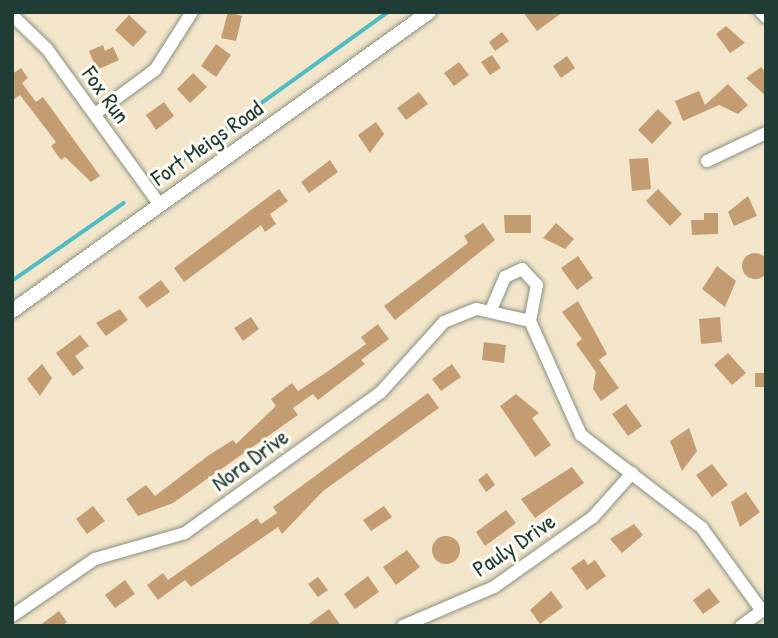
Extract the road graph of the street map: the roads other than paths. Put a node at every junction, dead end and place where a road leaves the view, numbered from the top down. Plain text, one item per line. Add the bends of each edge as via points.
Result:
1 (192, 12) edge
2 (429, 12) edge
3 (761, 12) edge
4 (12, 15) edge
5 (766, 17) edge
6 (95, 114) junction
7 (766, 133) edge
8 (707, 161) dead end
9 (160, 205) junction
10 (491, 310) junction
11 (12, 311) edge
12 (530, 321) junction
13 (632, 473) junction
14 (764, 609) edge
15 (12, 616) edge
16 (402, 626) edge
17 (741, 626) edge

1 - 6 street via 155,70
2 - 9 street, Fort Meigs Road
3 - 5 street
4 - 6 street, Fox Run via 36,35
6 - 9 street, Fox Run
7 - 8 street
9 - 11 street, Fort Meigs Road
10 - 12 street
10 - 12 street via 505,277 522,269 537,285
10 - 15 street, Nora Drive via 444,322 380,393 185,533 94,559
12 - 13 street via 549,352 572,423
13 - 14 street via 702,528
13 - 16 street, Pauly Drive via 593,517 494,587
14 - 17 street

